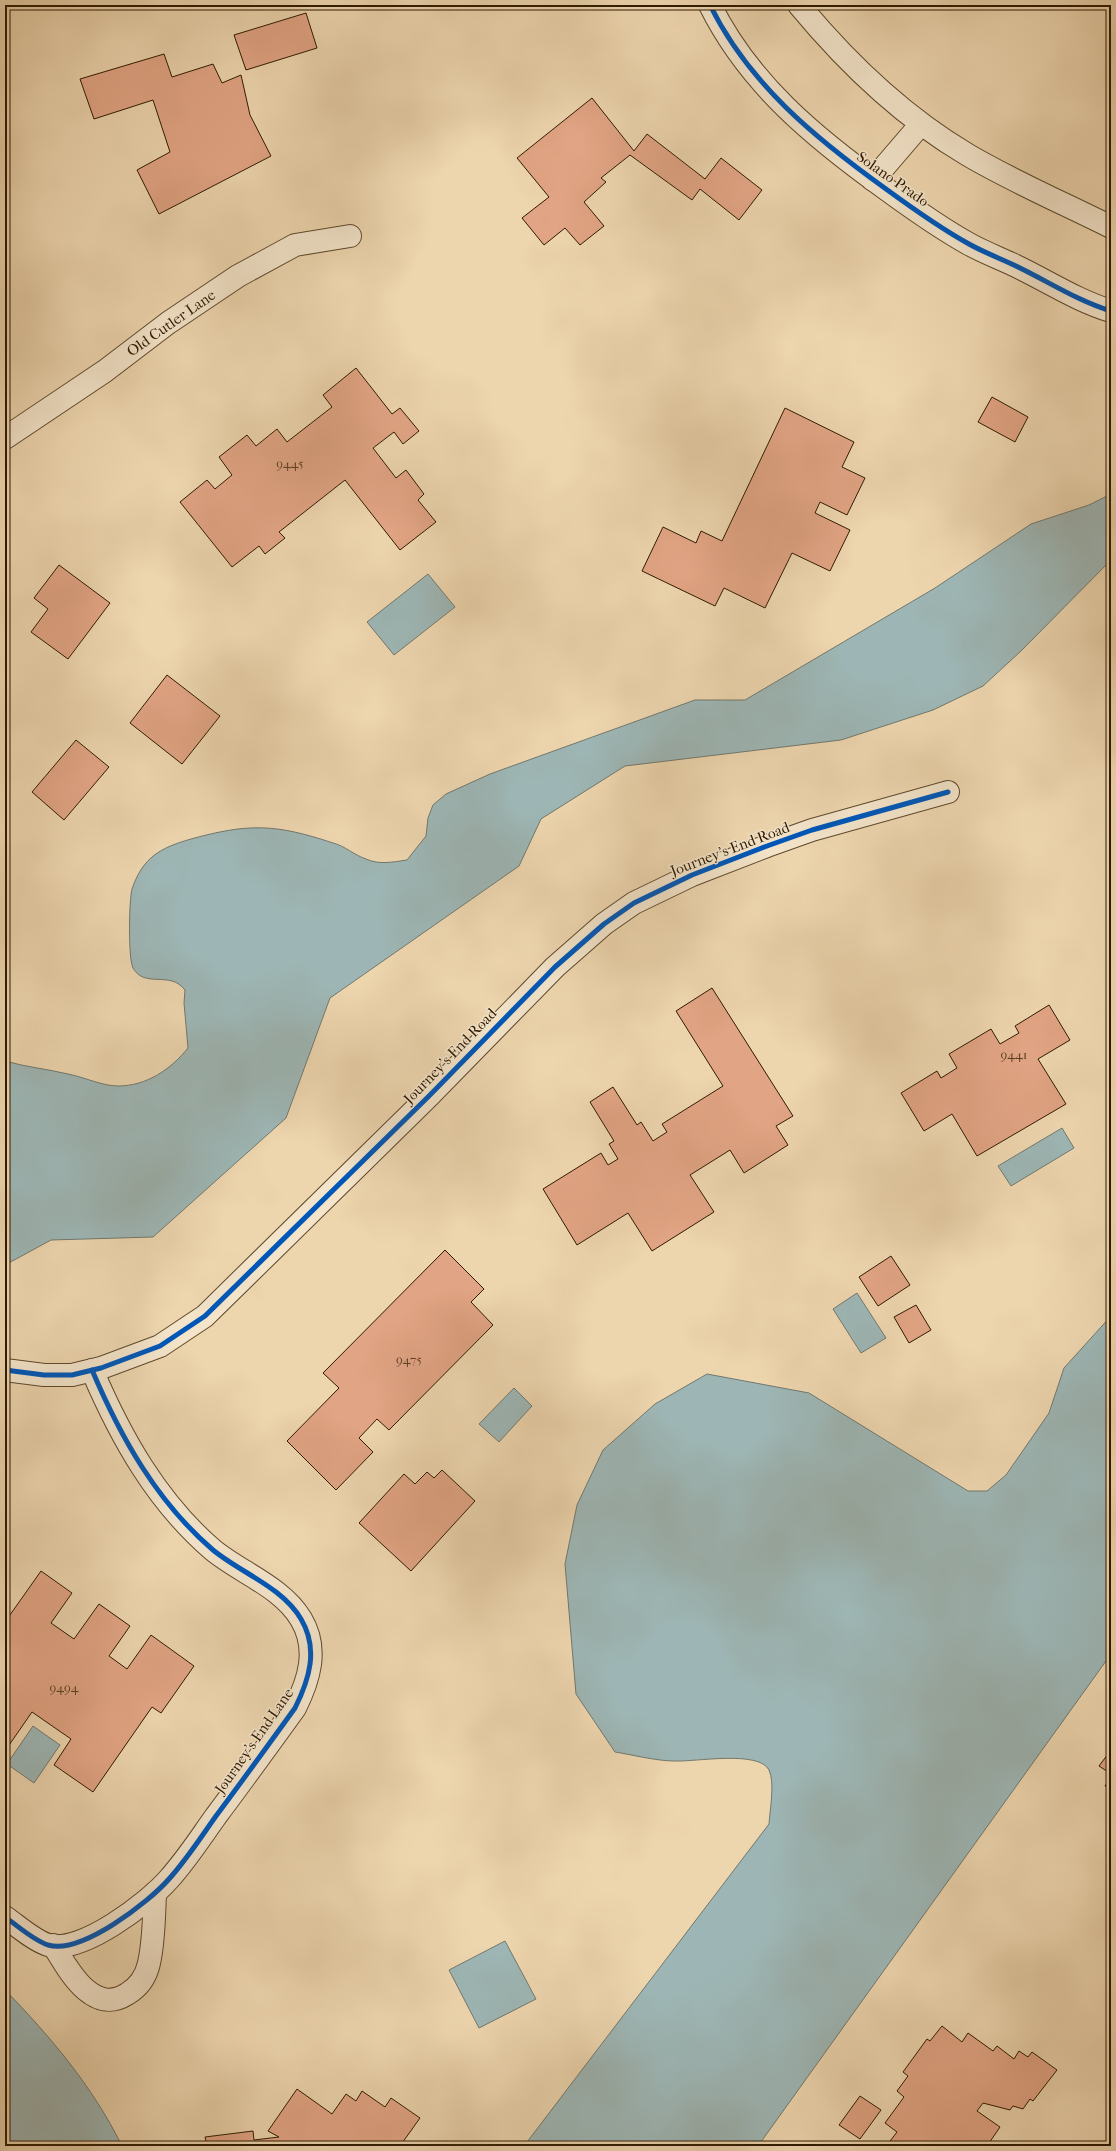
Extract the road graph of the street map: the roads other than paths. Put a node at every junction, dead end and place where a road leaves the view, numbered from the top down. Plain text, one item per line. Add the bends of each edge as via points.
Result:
1 (710, 5) edge
2 (799, 5) edge
3 (921, 124) junction
4 (873, 180) junction
5 (1111, 227) edge
6 (350, 236) dead end
7 (1111, 311) edge
8 (5, 438) edge
9 (948, 792) dead end
10 (5, 1370) edge
11 (92, 1370) junction
12 (155, 1893) junction
13 (5, 1917) edge
14 (52, 1945) junction

1 - 4 street, Solano Prado via 731,42 770,92 839,156
2 - 3 street via 854,67
3 - 4 street
3 - 5 street via 1008,177
4 - 7 street, Solano Prado via 969,244 1089,304
6 - 8 street, Old Cutler Lane via 295,245 238,276 168,323 105,371
9 - 11 street, Journey's End Road via 812,830 767,846 662,888 604,924 550,972 423,1102 205,1316 160,1346
10 - 11 street, Journey's End Road via 44,1375 72,1375
11 - 12 street, Journey's End Lane via 107,1405 141,1467 177,1515 215,1551 282,1597 293,1608 306,1630 310,1652 310,1672 306,1687 295,1708 179,1868
12 - 14 street, Journey's End Lane via 131,1912 87,1939
12 - 14 street via 149,1964 140,1984 121,1998 106,2000 93,1996 76,1980
13 - 14 street, Journey's End Lane via 41,1942

